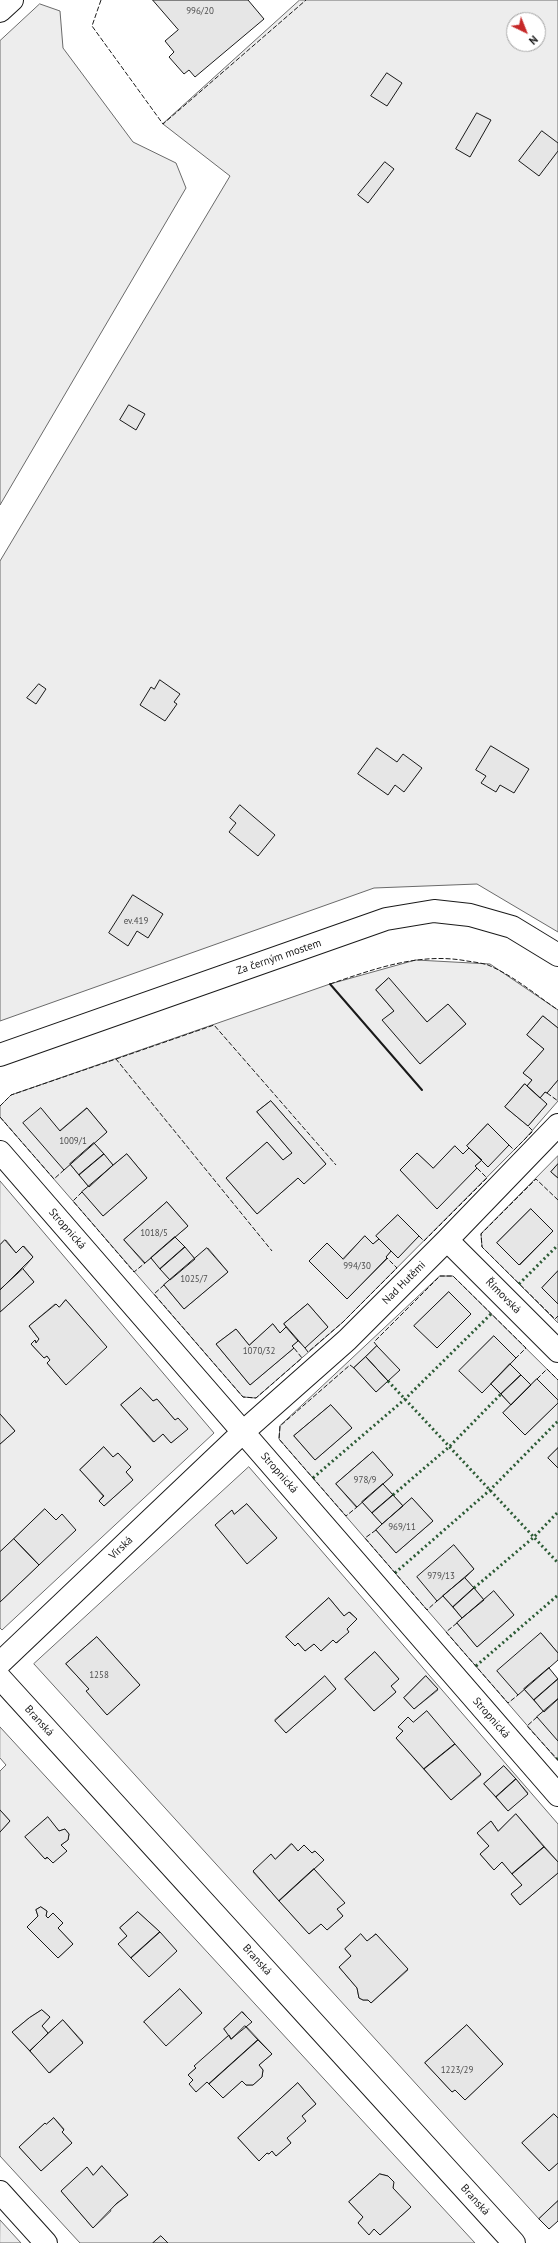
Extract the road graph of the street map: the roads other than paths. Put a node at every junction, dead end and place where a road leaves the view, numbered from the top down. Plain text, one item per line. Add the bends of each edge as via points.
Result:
1 (12, 0) edge
2 (0, 11) edge
3 (558, 955) edge
4 (0, 1055) edge
5 (558, 1125) edge
6 (0, 1152) edge
7 (447, 1240) junction
8 (558, 1351) edge
9 (243, 1432) junction
10 (0, 1663) edge
11 (0, 1678) edge
12 (558, 1795) edge
13 (0, 2192) edge
14 (46, 2243) edge
15 (514, 2243) edge

1 - 2 street
3 - 4 street, Za černým mostem via 512,927 470,915 434,911 386,919
5 - 7 street, Nad Hutěmi
6 - 9 street, Stropnická
7 - 8 street, Římovská
7 - 9 street, Nad Hutěmi via 347,1340
9 - 10 street, Vírská
9 - 12 street, Stropnická
11 - 15 street, Branská
13 - 14 street

